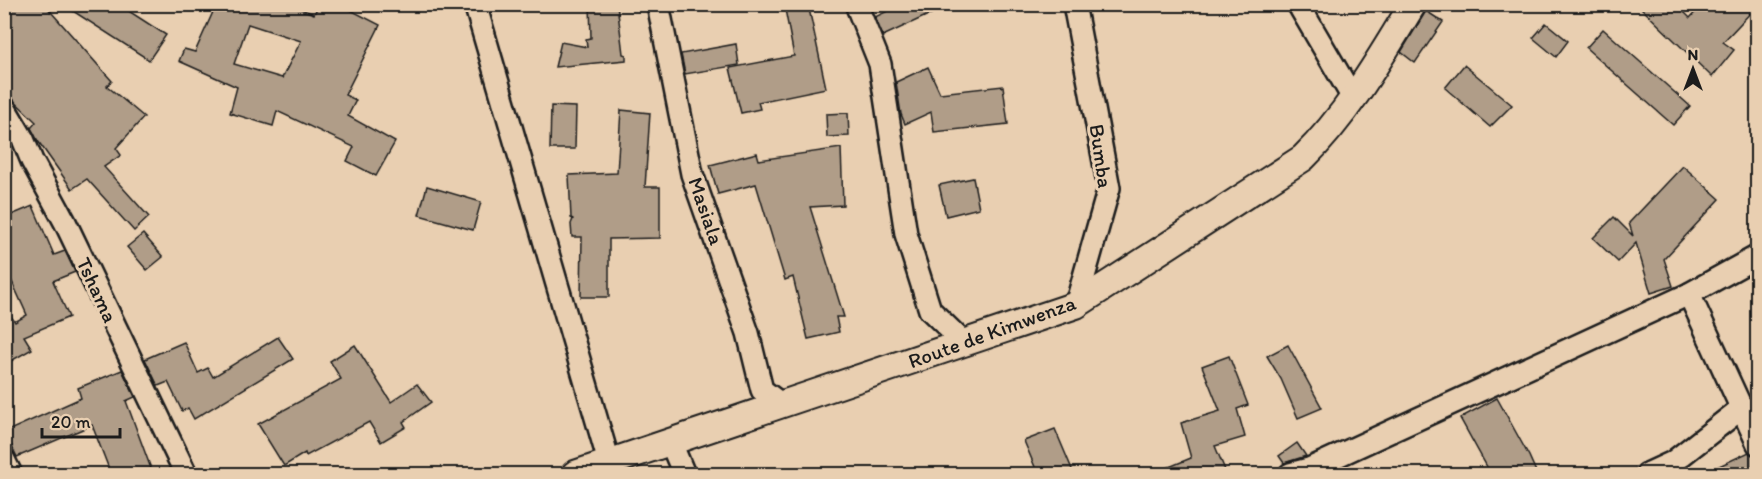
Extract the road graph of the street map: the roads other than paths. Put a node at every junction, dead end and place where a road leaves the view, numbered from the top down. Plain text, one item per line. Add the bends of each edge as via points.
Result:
1 (475, 4) edge
2 (658, 4) edge
3 (856, 4) edge
4 (1074, 4) edge
5 (1298, 4) edge
6 (1413, 4) edge
7 (1353, 98) junction
8 (4, 107) edge
9 (1758, 256) edge
10 (1689, 294) junction
11 (1076, 305) junction
12 (965, 344) junction
13 (782, 405) junction
14 (1743, 407) junction
15 (671, 443) junction
16 (1758, 444) edge
17 (4, 460) edge
18 (609, 462) junction
19 (11, 474) edge
20 (186, 474) edge
21 (575, 474) edge
22 (684, 474) edge
23 (1290, 474) edge
24 (1647, 474) edge

1 - 18 street
2 - 13 street, Masiala via 692,174 748,333 762,390
3 - 12 street via 880,64 906,234 930,310
4 - 11 street, Bumba via 1109,188
5 - 7 street
6 - 7 street, Route de Kimwenza
7 - 11 street, Route de Kimwenza via 1330,131 1304,158
8 - 20 street, Tshama via 65,222
9 - 10 street
10 - 14 street
10 - 23 street via 1309,469
11 - 12 street, Route de Kimwenza
12 - 13 street, Route de Kimwenza
13 - 15 street, Route de Kimwenza
14 - 16 street
14 - 24 street via 1673,462
15 - 18 street, Route de Kimwenza
15 - 22 street
17 - 19 street
18 - 21 street, Route de Kimwenza

